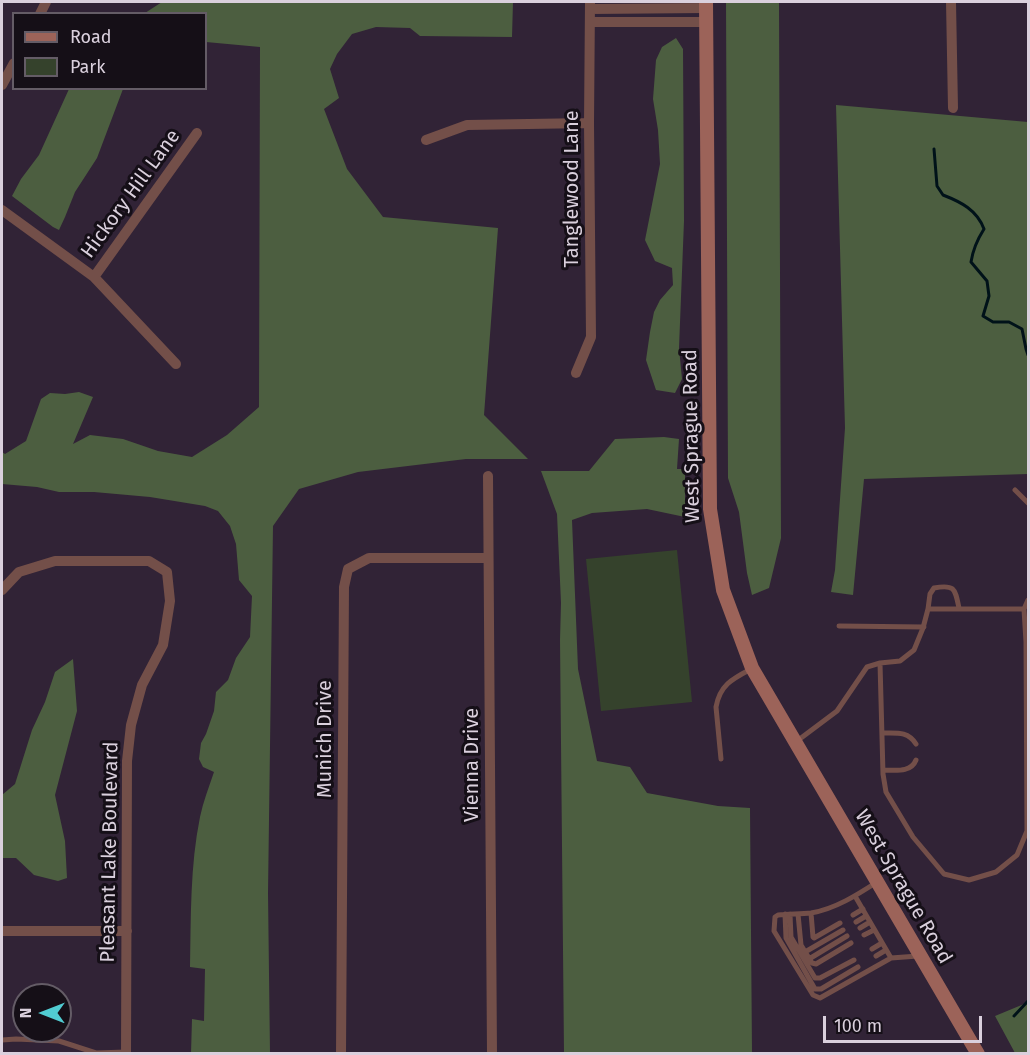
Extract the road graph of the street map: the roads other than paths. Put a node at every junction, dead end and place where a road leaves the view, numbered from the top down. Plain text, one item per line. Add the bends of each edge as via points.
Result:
1 (951, 2) edge
2 (590, 5) edge
3 (706, 11) edge
4 (590, 22) junction
5 (12, 66) edge
6 (3, 80) edge
7 (953, 108) dead end
8 (589, 123) junction
9 (197, 133) dead end
10 (426, 140) dead end
11 (2, 210) edge
12 (94, 277) junction
13 (176, 364) dead end
14 (576, 373) dead end
15 (488, 476) dead end
16 (1015, 490) dead end
17 (1029, 503) edge
18 (488, 558) junction
19 (2, 590) edge
20 (1029, 600) edge
21 (959, 608) junction
22 (928, 609) junction
23 (1024, 609) junction
24 (839, 626) dead end
25 (924, 627) junction
26 (880, 663) junction
27 (752, 668) junction
28 (1027, 671) edge
29 (882, 733) junction
30 (1028, 739) edge
31 (796, 742) junction
32 (916, 744) dead end
33 (721, 759) dead end
34 (916, 760) dead end
35 (883, 770) junction
36 (878, 882) junction
37 (855, 896) junction
38 (863, 909) junction
39 (811, 913) junction
40 (788, 914) junction
41 (798, 914) junction
42 (853, 915) dead end
43 (866, 916) junction
44 (856, 922) dead end
45 (870, 922) junction
46 (840, 923) dead end
47 (860, 928) dead end
48 (843, 930) dead end
49 (874, 930) junction
50 (2, 931) edge
51 (127, 931) junction
52 (864, 935) dead end
53 (847, 936) dead end
54 (851, 943) dead end
55 (882, 943) junction
56 (872, 949) dead end
57 (886, 950) junction
58 (805, 952) junction
59 (876, 956) dead end
60 (921, 956) junction
61 (891, 958) junction
62 (809, 959) junction
63 (854, 960) dead end
64 (858, 968) dead end
65 (2, 1040) edge
66 (126, 1053) edge
67 (341, 1053) edge
68 (492, 1053) edge
69 (978, 1053) edge

1 - 7 street
2 - 3 street
2 - 4 street, Tanglewood Lane
3 - 4 street
3 - 27 street, West Sprague Road via 710,509 723,590
4 - 8 street, Tanglewood Lane
5 - 6 street
8 - 10 street via 467,125
8 - 14 street, Tanglewood Lane via 591,337
9 - 12 street, Hickory Hill Lane
11 - 12 street
12 - 13 street
15 - 18 street, Vienna Drive
16 - 17 lane
18 - 67 street, Munich Drive via 369,558 348,569 344,587
18 - 68 street, Vienna Drive
19 - 51 street, Pleasant Lake Boulevard via 19,572 55,561 149,561 167,572 170,601 163,645 142,685 131,724 127,761
20 - 23 lane
21 - 22 lane
21 - 22 lane via 956,591 945,586 934,588
21 - 23 lane
22 - 25 lane
23 - 28 lane
24 - 25 lane
25 - 26 lane via 914,650 900,661
26 - 29 lane
26 - 31 lane via 867,667 837,711
27 - 31 street, West Sprague Road
27 - 33 lane via 732,679 720,692 716,708
28 - 30 lane
29 - 32 lane via 904,733
29 - 35 lane
30 - 35 lane via 1027,831 1017,855 996,872 969,880 944,874 913,837 886,792
31 - 36 street, West Sprague Road
34 - 35 lane via 910,768
36 - 37 lane
36 - 60 street, West Sprague Road
37 - 38 lane
37 - 39 lane
38 - 42 lane
38 - 43 lane
39 - 41 lane
39 - 46 lane via 814,938
40 - 41 lane
40 - 61 lane via 775,917 774,931 813,995 820,998
40 - 63 lane via 791,937 815,978
40 - 64 lane via 786,938 815,989
41 - 58 lane
43 - 44 lane
43 - 45 lane
45 - 47 lane
45 - 49 lane
48 - 58 lane
49 - 52 lane
49 - 55 lane
50 - 51 street
51 - 66 street, Pleasant Lake Boulevard
53 - 62 lane
54 - 62 lane via 816,964
55 - 56 lane
55 - 57 lane
57 - 59 lane
57 - 61 lane
58 - 62 lane
60 - 61 lane
60 - 69 street, West Sprague Road
65 - 66 lane via 59,1041 96,1053

